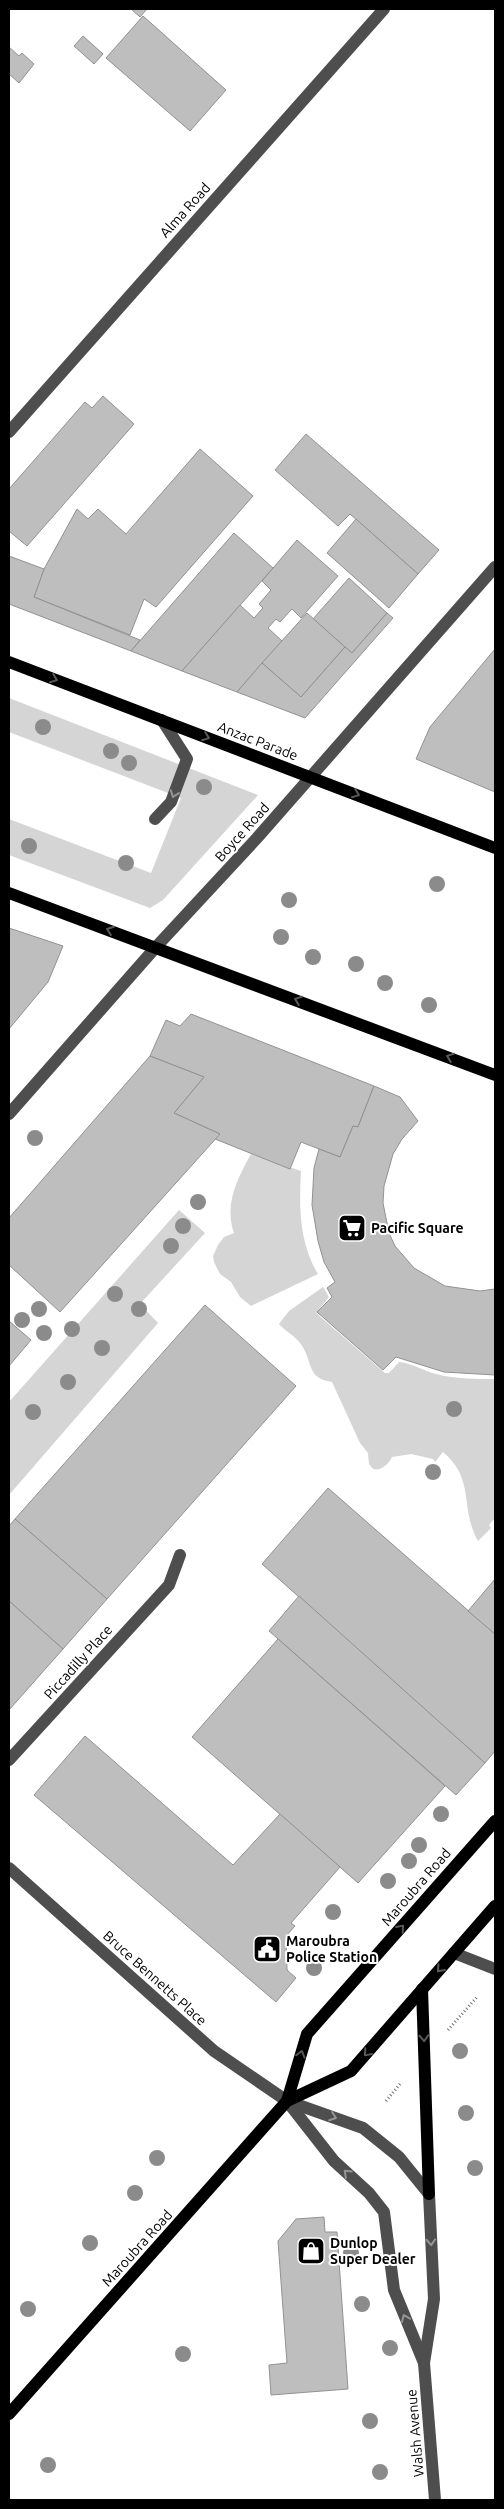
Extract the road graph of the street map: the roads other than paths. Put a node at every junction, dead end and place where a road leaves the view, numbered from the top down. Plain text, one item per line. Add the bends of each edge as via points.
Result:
1 (384, 9) edge
2 (9, 432) edge
3 (495, 567) edge
4 (9, 662) edge
5 (162, 720) junction
6 (310, 777) junction
7 (155, 819) dead end
8 (495, 848) edge
9 (9, 893) edge
10 (156, 947) junction
11 (495, 1075) edge
12 (9, 1114) edge
13 (180, 1555) dead end
14 (9, 1760) edge
15 (495, 1821) edge
16 (9, 1868) edge
17 (495, 1906) edge
18 (454, 1953) junction
19 (495, 1969) edge
20 (422, 1990) junction
21 (288, 2101) junction
22 (429, 2194) junction
23 (424, 2363) junction
24 (9, 2414) edge
25 (435, 2500) edge

1 - 2 street, Alma Road
3 - 6 street, Boyce Road
4 -> 5 main road, Anzac Parade
5 -> 6 main road, Anzac Parade
5 -> 7 street via 187,759 171,802
6 -> 8 main road, Anzac Parade
6 - 10 street, Boyce Road
10 -> 9 main road
11 -> 10 main road
10 - 12 street, Boyce Road
13 - 14 street, Piccadilly Place via 169,1585
21 -> 15 main road, Maroubra Road via 307,2034
16 - 21 street, Bruce Bennetts Place via 214,2051
17 - 18 main road, Maroubra Road
18 - 19 street
18 -> 20 main road, Maroubra Road
20 -> 21 main road, Maroubra Road via 351,2072
20 -> 22 main road
21 -> 22 street via 363,2128 400,2156
23 -> 21 street, Walsh Avenue via 394,2290 384,2212 369,2193 334,2161
21 - 24 main road, Maroubra Road
22 -> 23 street, Walsh Avenue via 434,2299
23 - 25 street, Walsh Avenue

